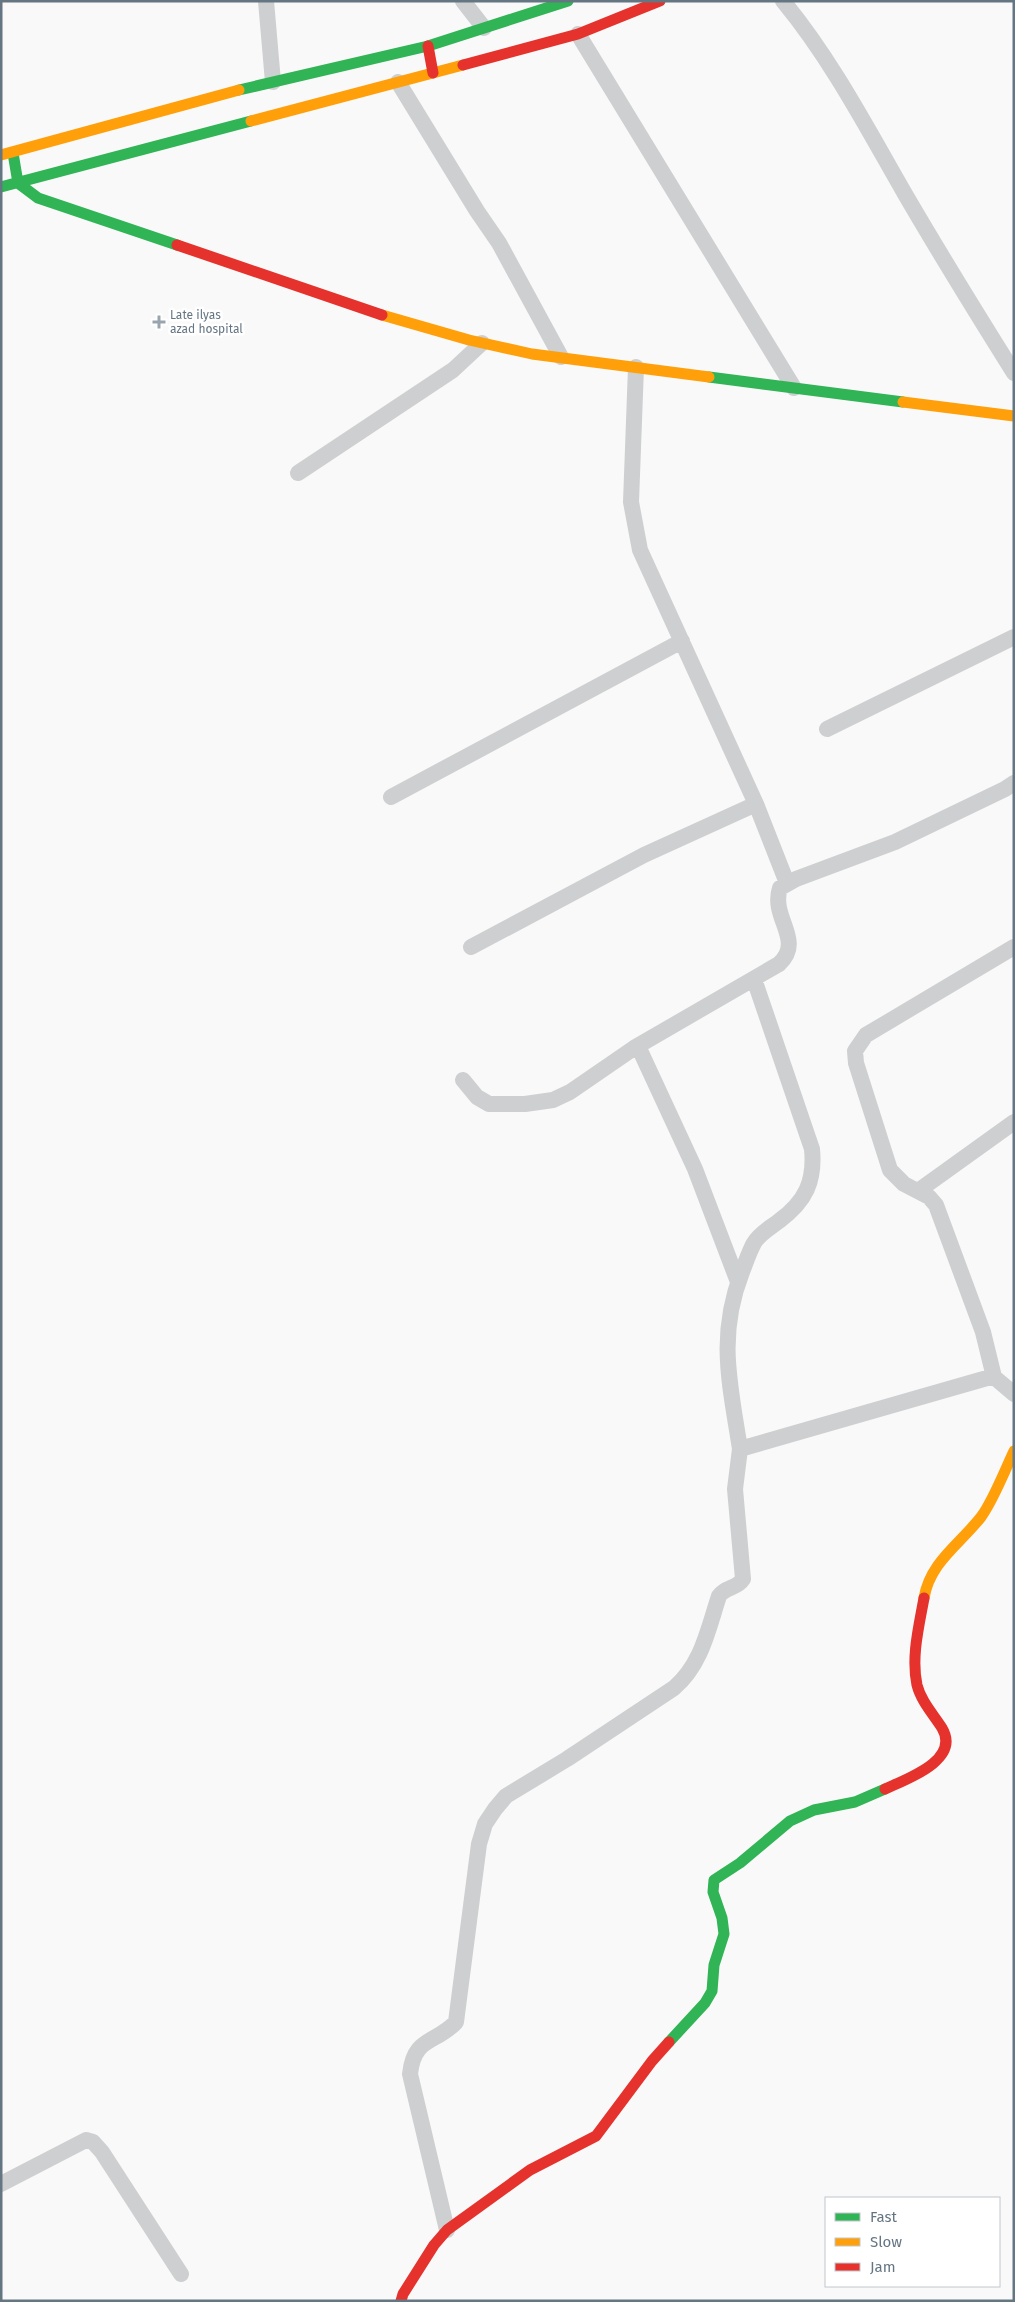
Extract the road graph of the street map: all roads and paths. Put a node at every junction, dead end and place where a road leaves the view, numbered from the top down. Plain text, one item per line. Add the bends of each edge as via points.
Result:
1 (266, 1) edge
2 (463, 1) edge
3 (568, 1) edge
4 (660, 1) edge
5 (782, 1) edge
6 (484, 28) junction
7 (578, 34) junction
8 (428, 46) junction
9 (432, 72) junction
10 (274, 82) junction
11 (398, 82) junction
12 (7, 154) edge
13 (18, 183) junction
14 (1, 187) edge
15 (482, 343) junction
16 (561, 357) junction
17 (636, 367) junction
18 (1014, 373) edge
19 (794, 388) junction
20 (1014, 416) edge
21 (298, 473) dead end
22 (1014, 637) edge
23 (682, 641) junction
24 (827, 729) dead end
25 (1014, 783) edge
26 (391, 797) dead end
27 (756, 804) junction
28 (788, 883) junction
29 (471, 947) dead end
30 (1014, 947) edge
31 (754, 979) junction
32 (638, 1046) junction
33 (463, 1080) dead end
34 (1014, 1122) edge
35 (918, 1191) junction
36 (738, 1282) junction
37 (994, 1376) junction
38 (1014, 1394) edge
39 (740, 1449) junction
40 (1014, 1451) edge
41 (1, 2184) edge
42 (447, 2230) junction
43 (181, 2274) dead end
44 (400, 2301) edge

1 - 10 street
2 - 6 street
3 - 6 main road
4 - 7 main road
5 - 18 street via 802,24 866,125
6 - 8 main road
7 - 9 main road
7 - 19 street
8 - 9 main road
8 - 10 main road
9 - 11 main road
10 - 12 main road via 204,98
11 - 13 main road
11 - 16 street via 499,243
12 - 13 main road
13 - 14 main road
13 - 15 main road via 38,198 389,317
15 - 16 main road
15 - 21 street via 453,370
16 - 17 main road
17 - 19 main road
17 - 23 street via 632,502 636,532 640,550
19 - 20 main road
22 - 24 street
23 - 26 street
23 - 27 street
25 - 28 street via 895,842
27 - 28 street
27 - 29 street via 644,855
28 - 31 street via 780,888 778,895 778,907 789,946 788,956
30 - 35 street via 866,1035 855,1051 890,1170 904,1184
31 - 32 street
31 - 36 street via 812,1149 814,1169 801,1200 758,1237
32 - 33 street via 553,1100 490,1104 477,1097
32 - 36 street via 695,1168
34 - 35 street
35 - 37 street via 936,1205 982,1332
36 - 39 street via 726,1346
37 - 38 street
37 - 39 street
39 - 42 street via 735,1489 743,1579 719,1596 697,1662 688,1676 567,1759 506,1796 485,1824 479,1844 456,2022 418,2048 410,2074
40 - 42 main road via 982,1516 938,1562 926,1584 915,1652 917,1685 946,1741 937,1762 855,1802 814,1810 790,1821 740,1863 718,1876 712,1885 724,1934 714,1965 712,1991 705,2003 652,2061 596,2136 530,2170
41 - 43 street via 86,2140 93,2142
42 - 44 main road via 434,2245

